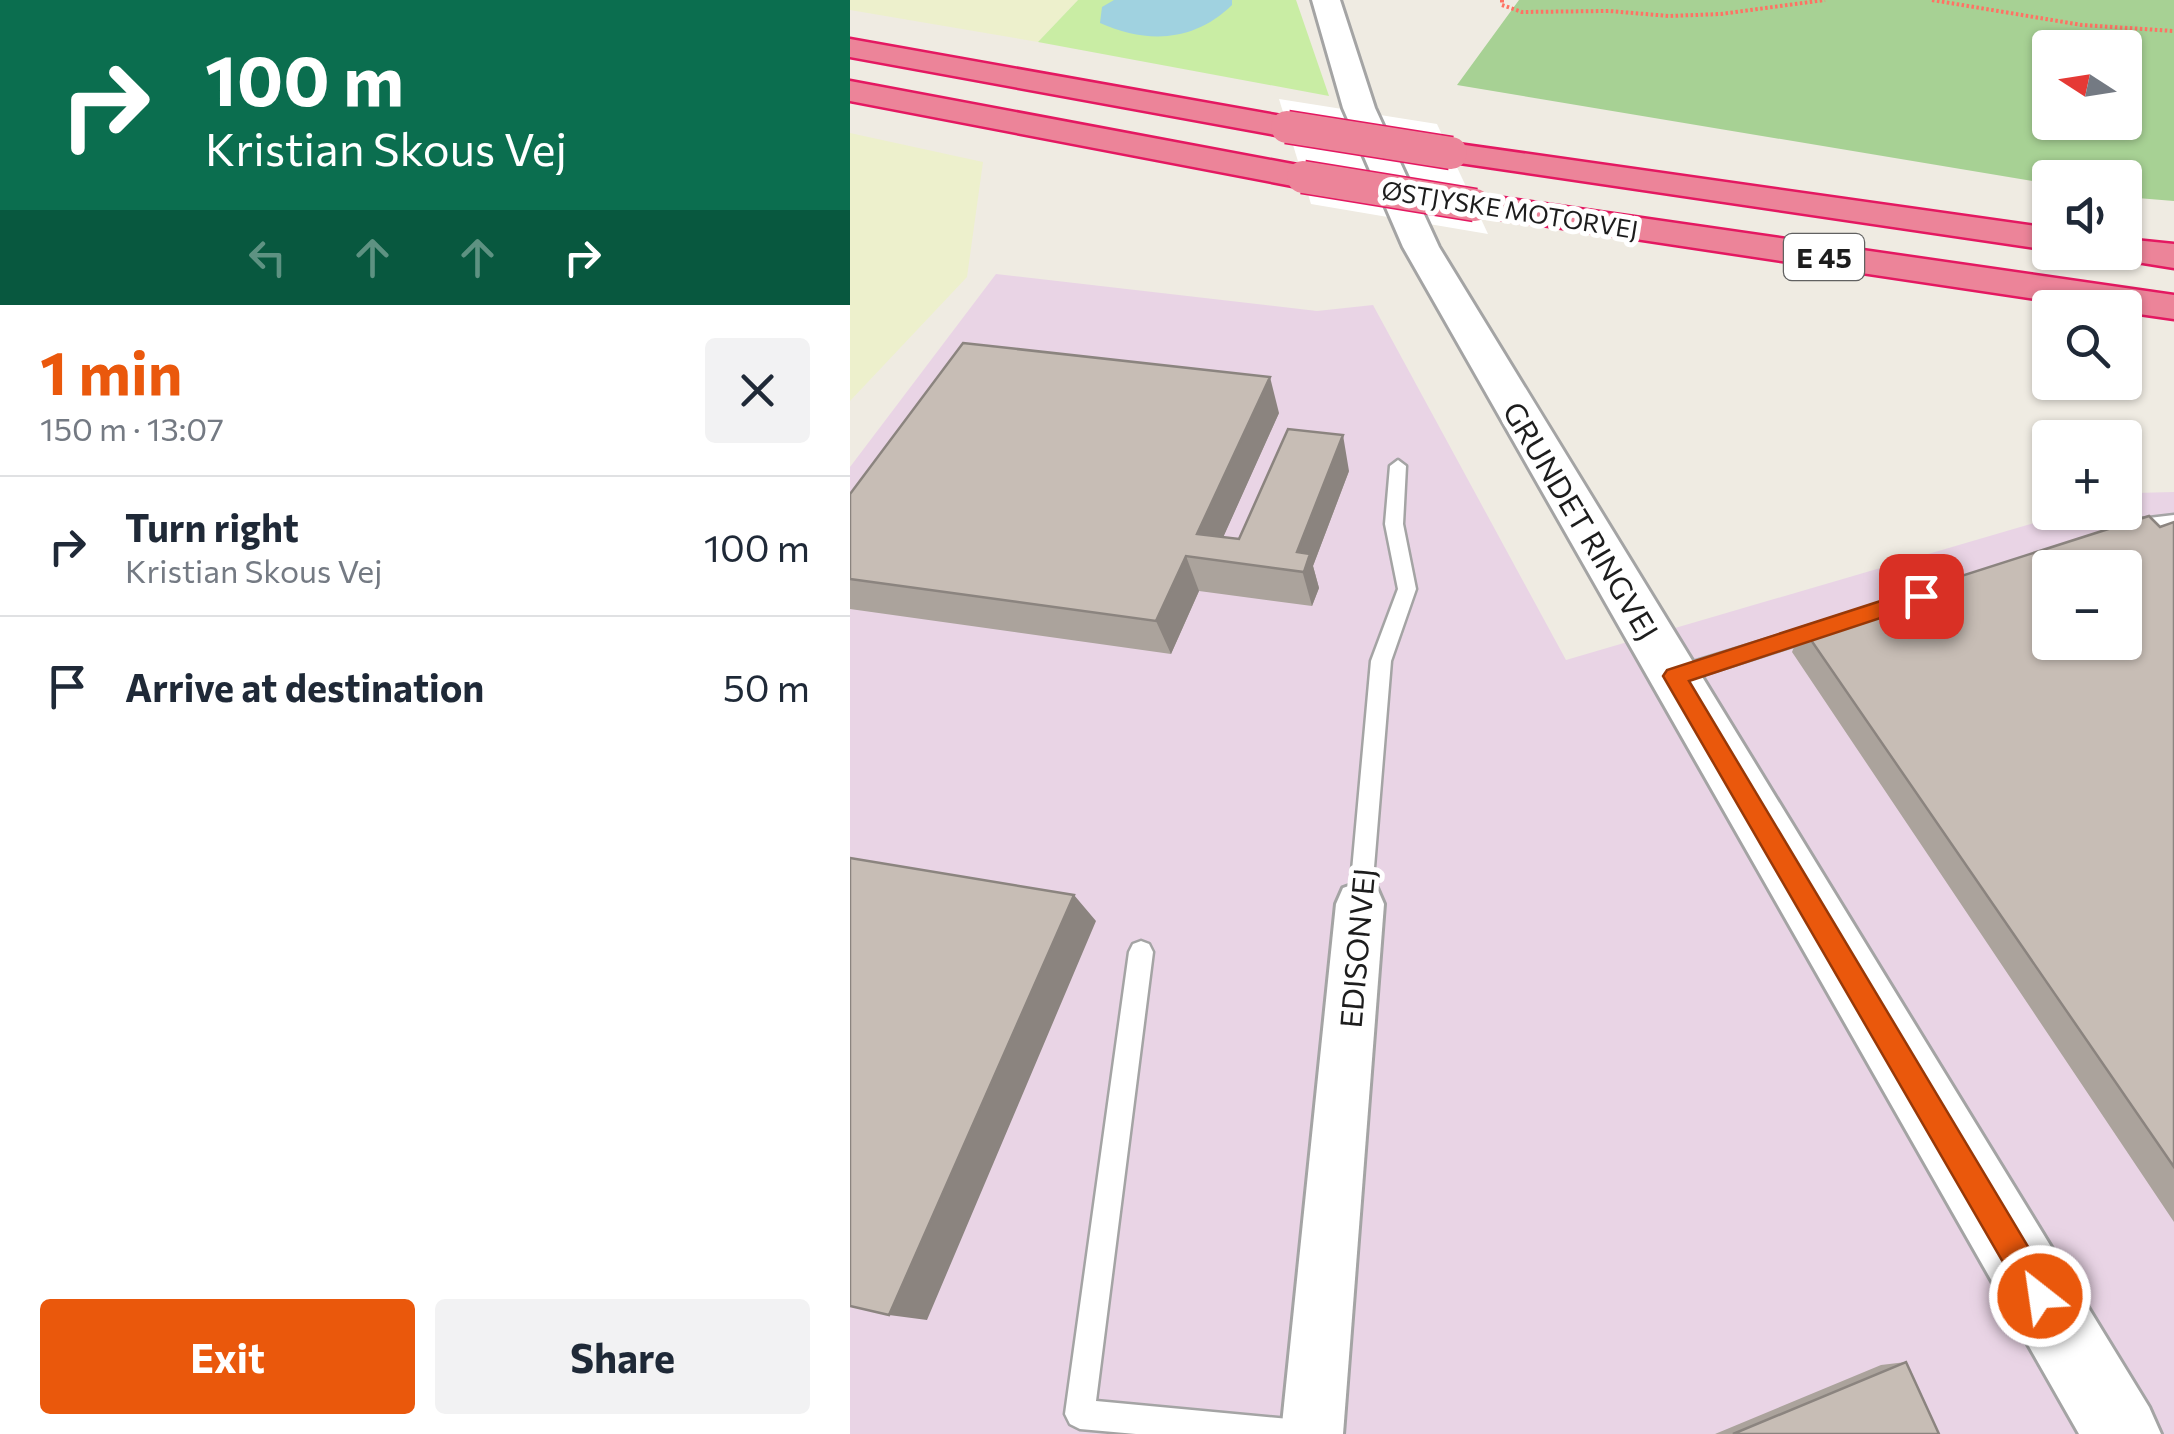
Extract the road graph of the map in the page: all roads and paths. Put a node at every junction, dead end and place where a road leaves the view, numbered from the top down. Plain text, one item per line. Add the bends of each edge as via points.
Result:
1 (1326, 0) edge
2 (1502, 0) edge
3 (1825, 0) edge
4 (1932, 0) edge
5 (2174, 31) edge
6 (850, 48) edge
7 (850, 91) edge
8 (2032, 236) edge
9 (2142, 252) edge
10 (2174, 256) edge
11 (2174, 308) edge
12 (1398, 466) dead end
13 (2174, 521) edge
14 (2142, 524) edge
15 (1836, 624) edge
16 (1674, 676) junction
17 (1360, 904) joint
18 (1141, 952) dead end
19 (1289, 1434) edge
20 (1312, 1434) edge
21 (2122, 1434) edge

1 - 16 street, GRUNDET RINGVEJ via 1359,108 1421,247
2 - 3 path via 1522,12 1669,16
4 - 5 path via 2053,22
6 - 8 highway, ØSTJYSKE MOTORVEJ / E 45, bridge via 1450,153
7 - 11 highway, ØSTJYSKE MOTORVEJ / E 45, bridge via 1303,177
9 - 10 highway
12 - 17 lane, EDISONVEJ via 1394,524 1406,589 1381,661
13 - 14 lane
15 - 16 lane
16 - 21 street, GRUNDET RINGVEJ
17 - 20 street, EDISONVEJ
18 - 19 lane via 1080,1414

